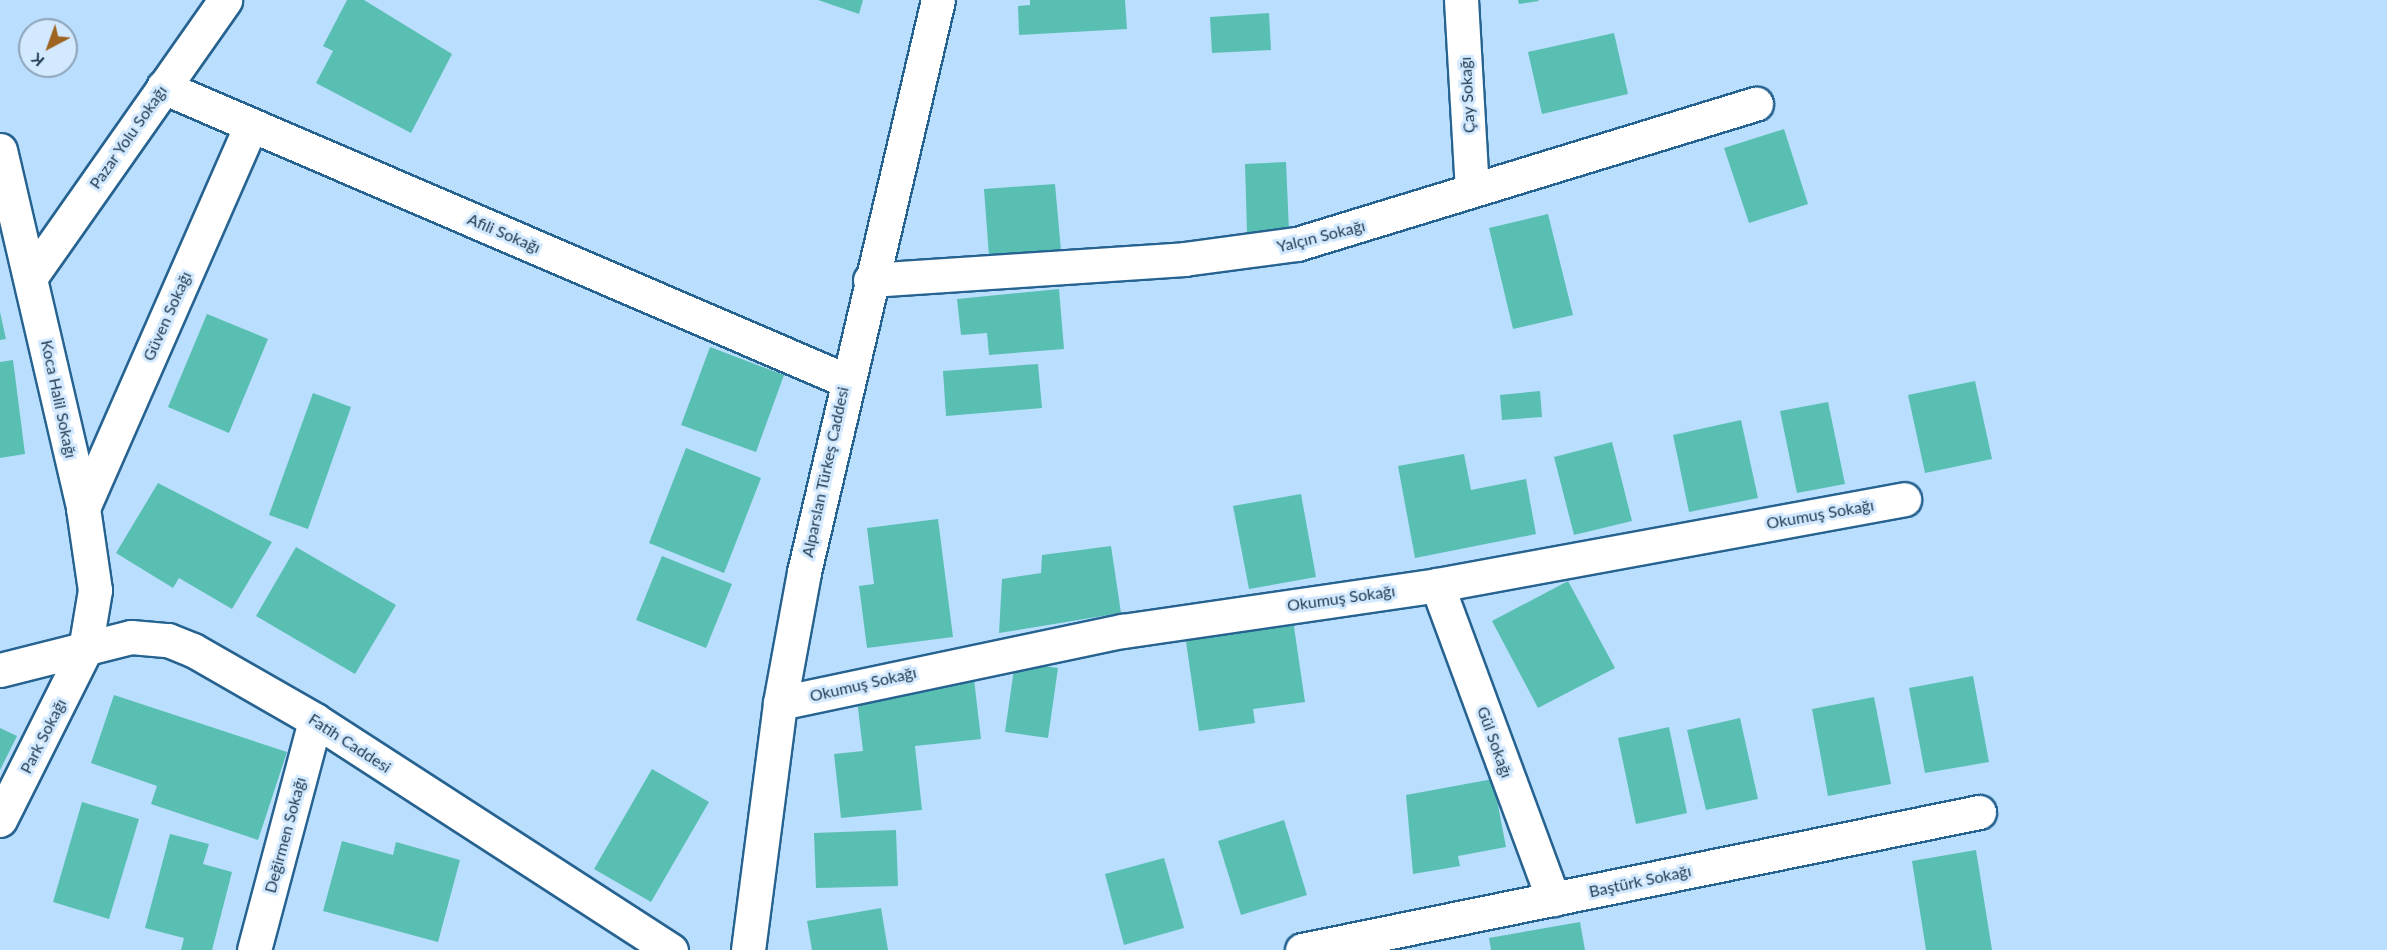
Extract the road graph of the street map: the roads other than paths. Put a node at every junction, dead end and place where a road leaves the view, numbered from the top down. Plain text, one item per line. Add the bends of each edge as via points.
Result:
1 (225, 0) edge
2 (938, 0) edge
3 (1461, 0) edge
4 (163, 87) junction
5 (1756, 104) dead end
6 (251, 124) junction
7 (0, 150) edge
8 (1472, 190) junction
9 (32, 275) junction
10 (870, 280) junction
11 (845, 380) junction
12 (1904, 499) dead end
13 (83, 508) junction
14 (1437, 585) junction
15 (85, 650) junction
16 (0, 670) edge
17 (780, 703) junction
18 (315, 720) junction
19 (1979, 812) dead end
20 (0, 820) edge
21 (1553, 899) junction
22 (1322, 948) edge
23 (254, 950) edge
24 (671, 950) edge
25 (748, 950) edge

1 - 4 street, Pazar Yolu Sokağı
2 - 10 street, Alparslan Türkeş Caddesi
3 - 8 street, Çay Sokağı
4 - 6 street, Afili Sokağı
4 - 9 street, Pazar Yolu Sokağı
5 - 8 street, Yalçın Sokağı
6 - 11 street, Afili Sokağı
6 - 13 street, Güven Sokağı
7 - 9 street, Koca Halil Sokağı
8 - 10 street, Yalçın Sokağı via 1407,214 1249,251
9 - 13 street, Koca Halil Sokağı
10 - 11 street, Alparslan Türkeş Caddesi
11 - 17 street, Alparslan Türkeş Caddesi
12 - 14 street, Okumuş Sokağı
13 - 15 street, Koca Halil Sokağı via 95,590
14 - 17 street, Okumuş Sokağı via 1123,630
14 - 21 street, Gül Sokağı
15 - 16 street, Fatih Caddesi
15 - 18 street, Fatih Caddesi via 131,638 168,640 223,664
15 - 20 street, Park Sokağı
17 - 25 street, Alparslan Türkeş Caddesi
18 - 23 street, Değirmen Sokağı
18 - 24 street, Fatih Caddesi
19 - 21 street, Baştürk Sokağı
21 - 22 street, Baştürk Sokağı

